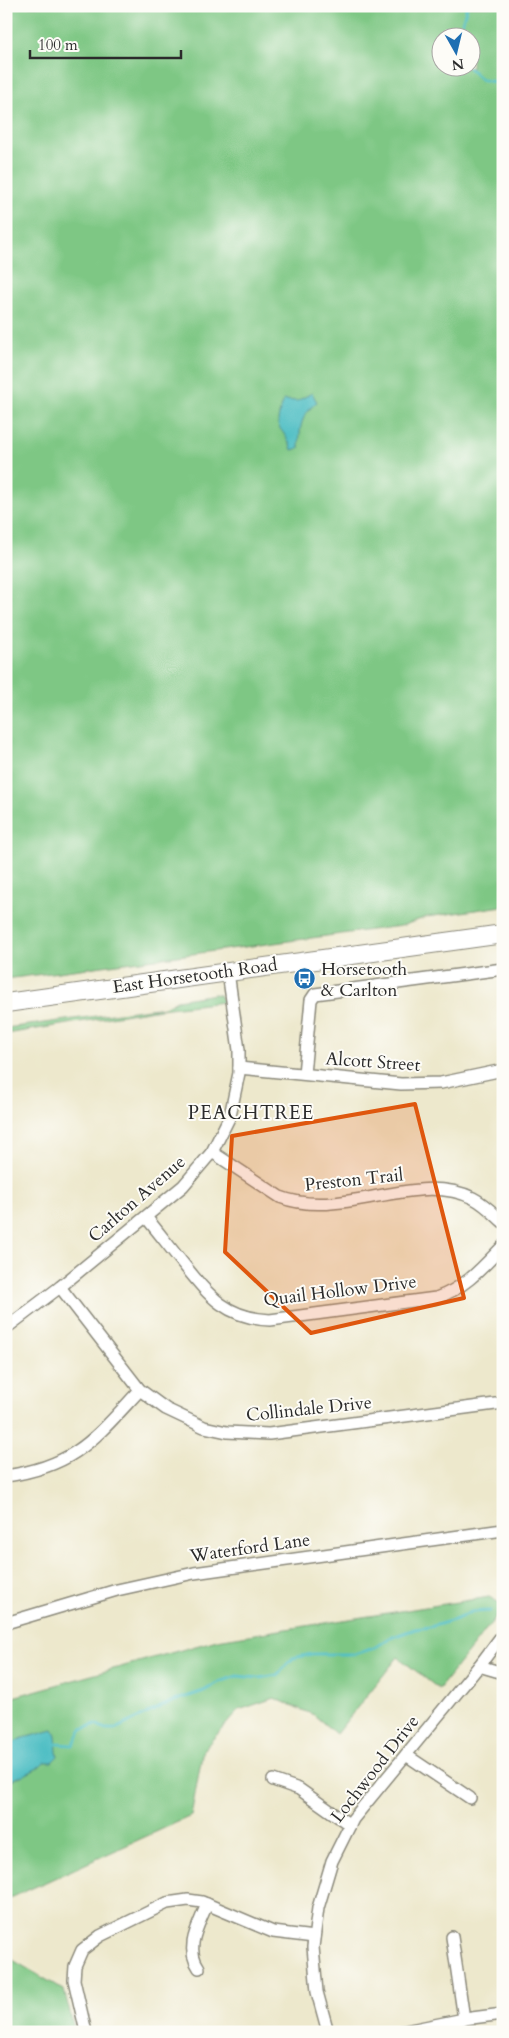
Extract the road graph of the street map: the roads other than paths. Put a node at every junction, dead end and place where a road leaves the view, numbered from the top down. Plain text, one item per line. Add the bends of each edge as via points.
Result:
1 (503, 934) edge
2 (503, 969) edge
3 (228, 972) junction
4 (6, 1003) edge
5 (240, 1068) junction
6 (503, 1070) edge
7 (304, 1074) junction
8 (212, 1152) junction
9 (146, 1217) junction
10 (503, 1222) edge
11 (503, 1246) edge
12 (60, 1287) junction
13 (6, 1328) edge
14 (140, 1390) junction
15 (503, 1403) edge
16 (6, 1476) edge
17 (503, 1530) edge
18 (6, 1624) edge
19 (503, 1634) edge
20 (479, 1666) junction
21 (503, 1673) edge
22 (406, 1756) junction
23 (273, 1780) dead end
24 (470, 1798) dead end
25 (350, 1826) junction
26 (207, 1904) junction
27 (314, 1937) junction
28 (452, 1937) dead end
29 (200, 1968) dead end
30 (503, 2014) edge
31 (464, 2019) junction
32 (86, 2032) edge
33 (328, 2032) edge
34 (400, 2032) edge

1 - 3 main road, East Horsetooth Road
2 - 7 street via 315,994 311,1000
3 - 4 main road, East Horsetooth Road
3 - 5 street, Carlton Avenue
5 - 7 street, Alcott Street
5 - 8 street, Carlton Avenue via 230,1116
6 - 7 street, Alcott Street via 441,1083 419,1084
8 - 9 street, Carlton Avenue via 183,1186
8 - 10 street, Preston Trail via 280,1197 292,1201 317,1205 448,1190 474,1199
9 - 11 street, Quail Hollow Drive via 209,1296 230,1311 270,1320 436,1298 470,1280
9 - 12 street, Carlton Avenue
12 - 13 street, Carlton Avenue
12 - 14 street, Collindale Drive
14 - 15 street, Collindale Drive via 185,1419 227,1432 248,1434 269,1434
14 - 16 street via 93,1440 68,1458 40,1470
17 - 18 street, Waterford Lane via 194,1573 117,1590
19 - 20 street, Lochwood Drive
20 - 21 street
20 - 22 street, Lochwood Drive
22 - 24 street
22 - 25 street, Lochwood Drive
23 - 25 street via 299,1789
25 - 27 street, Lochwood Drive via 324,1884
26 - 27 street via 273,1932
26 - 29 street via 192,1946 192,1954
26 - 32 street via 188,1900 167,1903 100,1936 82,1950 75,1966 74,1980
27 - 33 street, Lochwood Drive via 317,1992
28 - 31 street
30 - 31 street
31 - 34 street

